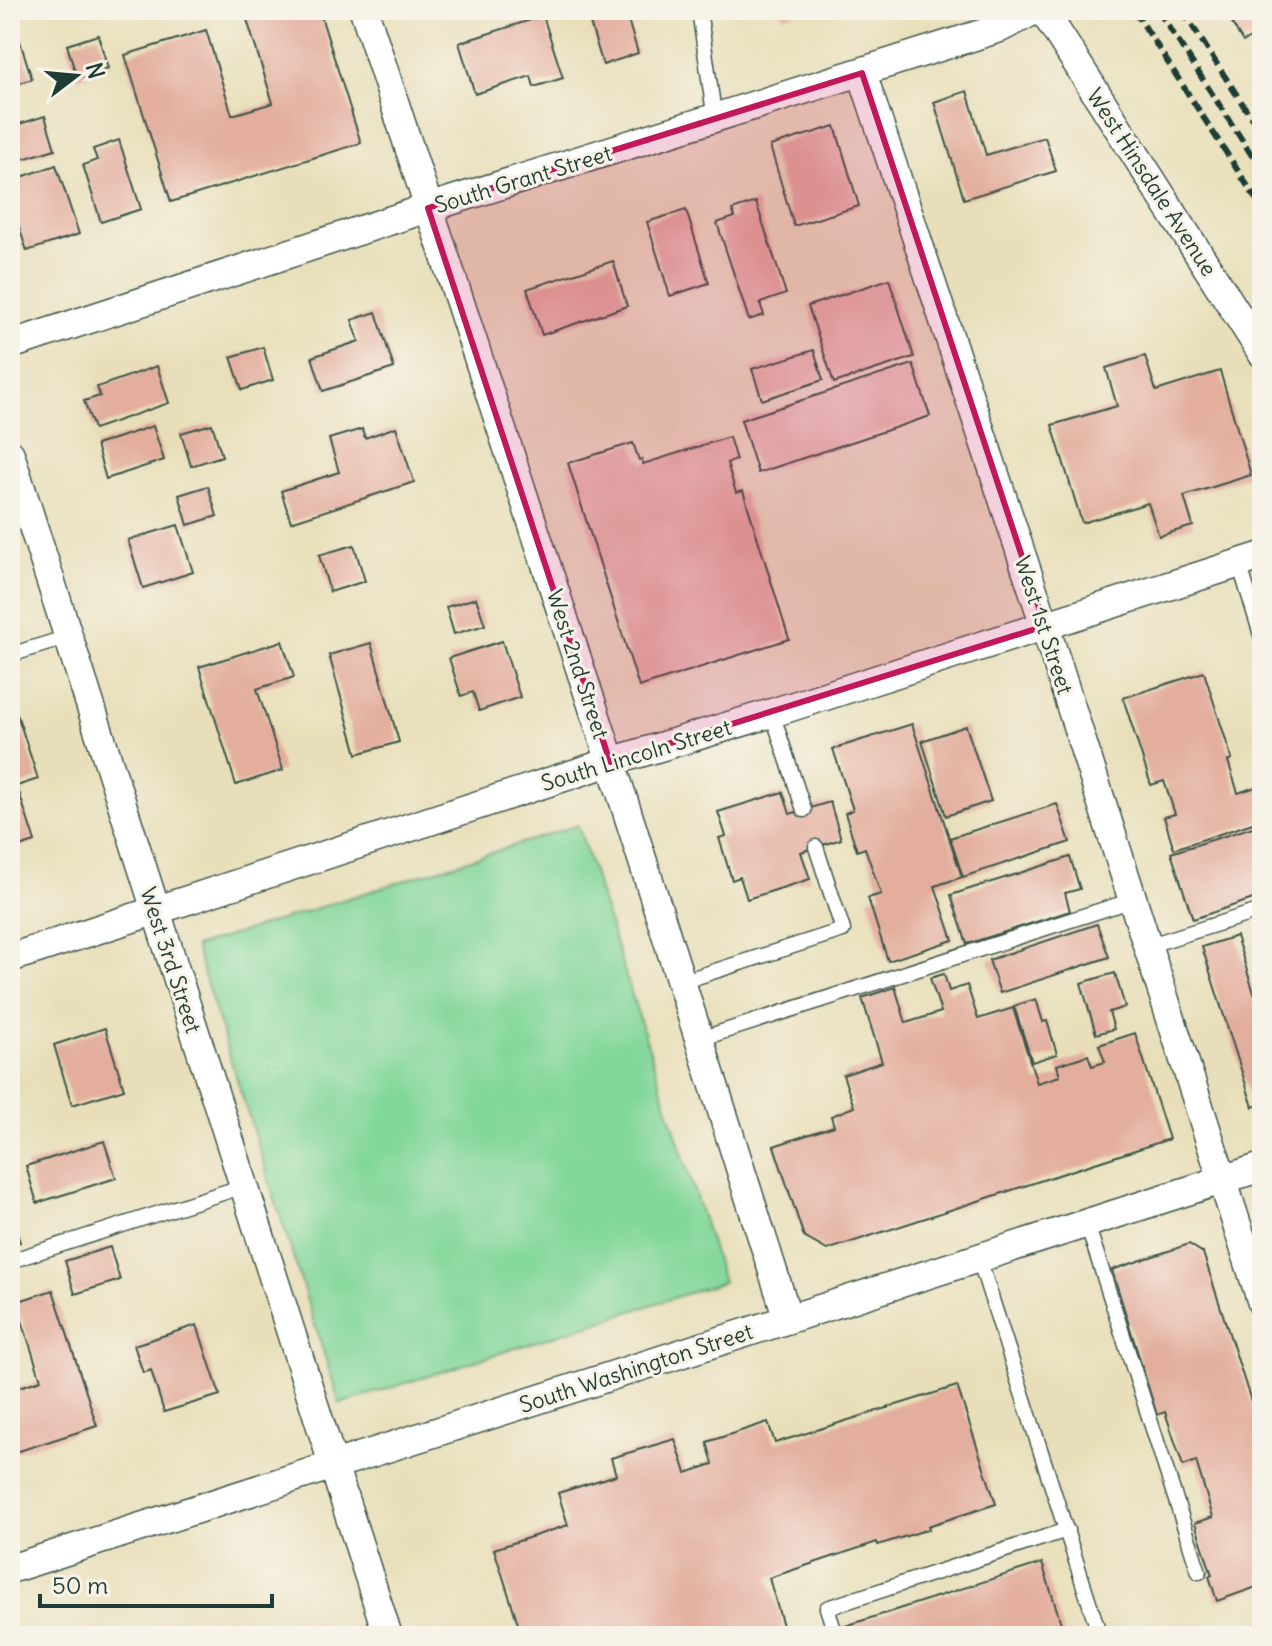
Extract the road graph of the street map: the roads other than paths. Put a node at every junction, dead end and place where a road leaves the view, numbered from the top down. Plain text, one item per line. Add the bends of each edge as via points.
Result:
1 (364, 10) edge
2 (699, 10) edge
3 (1035, 10) edge
4 (1043, 10) edge
5 (862, 73) junction
6 (715, 120) junction
7 (428, 208) junction
8 (10, 345) edge
9 (1262, 353) edge
10 (10, 454) edge
11 (1250, 559) edge
12 (1045, 626) junction
13 (68, 637) junction
14 (1262, 638) edge
15 (10, 655) edge
16 (772, 713) junction
17 (610, 762) junction
18 (804, 810) dead end
19 (816, 847) dead end
20 (1133, 900) junction
21 (1262, 910) edge
22 (156, 911) junction
23 (1147, 946) junction
24 (10, 958) edge
25 (681, 982) junction
26 (700, 1039) junction
27 (1262, 1167) edge
28 (1222, 1180) junction
29 (244, 1186) junction
30 (1087, 1224) junction
31 (979, 1259) junction
32 (10, 1261) edge
33 (1262, 1303) edge
34 (788, 1319) junction
35 (333, 1466) junction
36 (1067, 1530) junction
37 (10, 1569) edge
38 (1199, 1572) dead end
39 (388, 1636) edge
40 (836, 1636) edge
41 (1100, 1636) edge

1 - 7 street, West 2nd Street
2 - 6 lane
3 - 5 street, South Grant Street via 1000,28
4 - 9 street, West Hinsdale Avenue
5 - 6 street, South Grant Street
5 - 12 street, West 1st Street
6 - 7 street, South Grant Street
7 - 8 street, South Grant Street
7 - 17 street, West 2nd Street
10 - 13 street, West 3rd Street
11 - 12 street, South Lincoln Street
11 - 14 lane
12 - 16 street, South Lincoln Street
12 - 20 street, West 1st Street
13 - 15 lane
13 - 22 street, West 3rd Street
16 - 17 street, South Lincoln Street
16 - 18 lane
17 - 22 street, South Lincoln Street
17 - 25 street, West 2nd Street
19 - 25 lane via 843,930
20 - 23 street, West 1st Street
20 - 26 lane
21 - 23 lane
22 - 24 street, South Lincoln Street
22 - 29 street, West 3rd Street
23 - 28 street, West 1st Street
25 - 26 street, West 2nd Street
26 - 34 street, West 2nd Street
27 - 28 street, South Washington Street
28 - 30 street, South Washington Street
28 - 33 street, West 1st Street
29 - 32 lane
29 - 35 street, West 3rd Street
30 - 31 street, South Washington Street
30 - 38 lane
31 - 34 street, South Washington Street
31 - 36 lane
34 - 35 street, South Washington Street
35 - 37 street, South Washington Street
35 - 39 street, West 3rd Street
36 - 40 lane via 827,1608
36 - 41 lane

